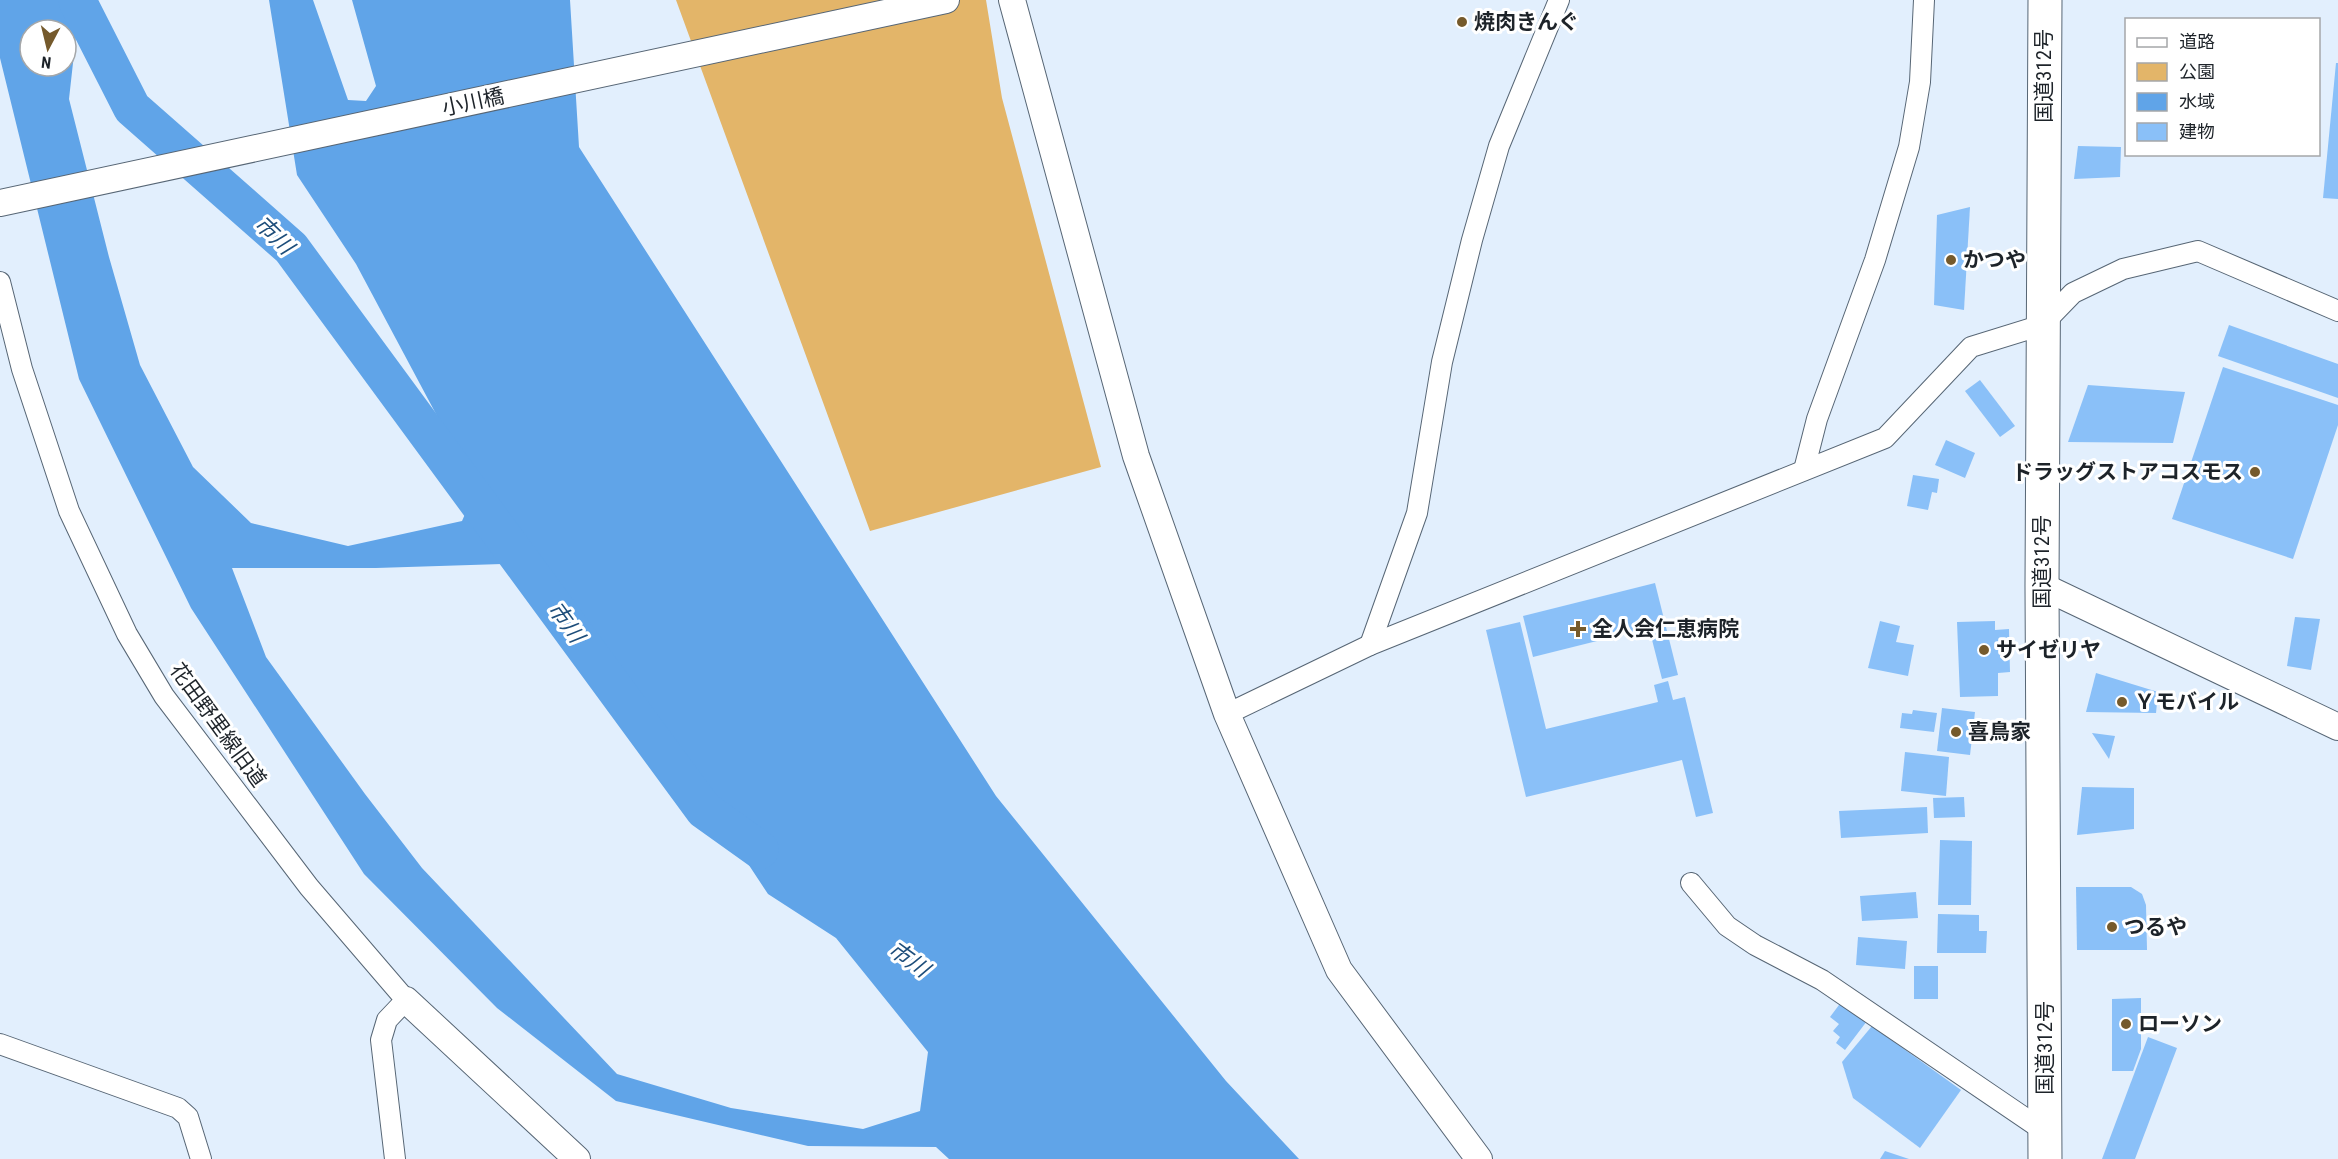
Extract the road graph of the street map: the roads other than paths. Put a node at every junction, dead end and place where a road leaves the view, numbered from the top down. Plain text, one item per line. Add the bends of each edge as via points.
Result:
1 (946, 0) edge
2 (1012, 0) edge
3 (1559, 0) edge
4 (1924, 0) edge
5 (2044, 0) edge
6 (0, 203) edge
7 (0, 282) edge
8 (2338, 311) edge
9 (2042, 325) junction
10 (1804, 470) junction
11 (2042, 586) junction
12 (1370, 645) junction
13 (1227, 714) junction
14 (2338, 727) edge
15 (1691, 883) dead end
16 (406, 1000) junction
17 (0, 1044) edge
18 (2046, 1151) edge
19 (201, 1159) edge
20 (395, 1159) edge
21 (577, 1159) edge
22 (1479, 1159) edge

1 - 6 street, 小川橋
2 - 13 street via 1136,456
3 - 12 street via 1493,167 1442,362 1417,513
4 - 10 street via 1920,82 1909,147 1875,260 1817,418
5 - 9 highway, 国道312号
7 - 16 street, 花田野里線旧道 via 22,369 69,511 127,634 164,696 296,869
8 - 9 street via 2198,251 2123,269 2073,293
9 - 10 street via 1971,347 1885,438
9 - 11 highway, 国道312号
10 - 12 street
11 - 14 street
11 - 18 highway, 国道312号
12 - 13 street
13 - 22 street via 1339,970
15 - 18 street via 1727,926 1822,980
16 - 20 street via 387,1020 381,1040
16 - 21 street
17 - 19 street via 178,1108 188,1117

